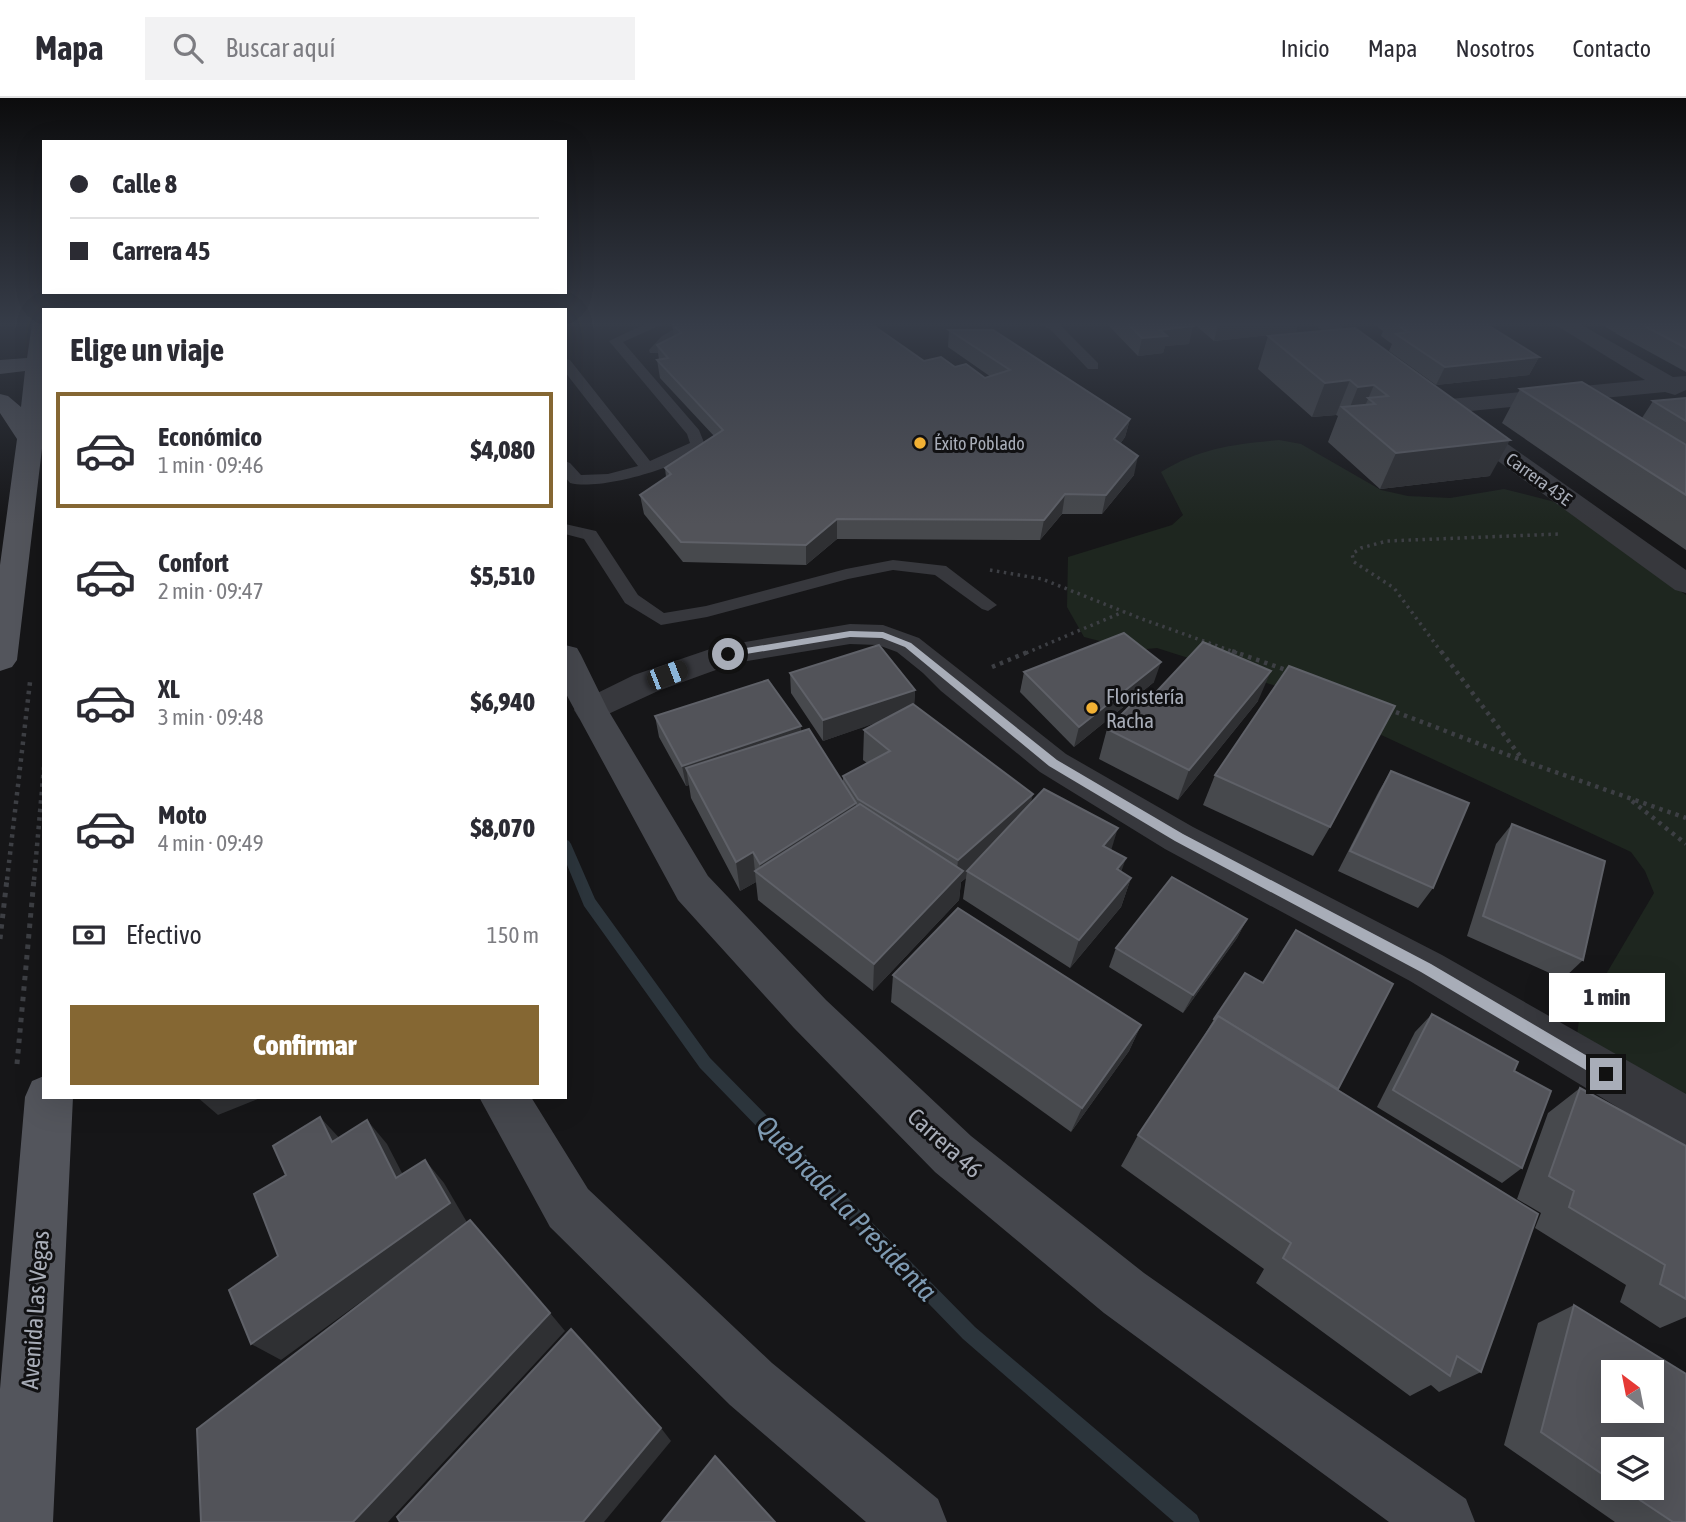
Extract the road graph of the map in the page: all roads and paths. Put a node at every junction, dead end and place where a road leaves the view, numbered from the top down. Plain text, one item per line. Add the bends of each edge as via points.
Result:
1 (37, 390) edge
2 (587, 390) edge
3 (658, 390) edge
4 (1650, 390) edge
5 (1419, 392) edge
6 (0, 401) edge
7 (1440, 407) junction
8 (30, 440) junction
9 (648, 468) junction
10 (567, 469) edge
11 (567, 529) edge
12 (1613, 531) junction
13 (8, 558) edge
14 (940, 570) junction
15 (1686, 584) edge
16 (988, 605) dead end
17 (1123, 612) junction
18 (567, 659) edge
19 (0, 660) edge
20 (31, 670) dead end
21 (1292, 673) edge
22 (944, 674) junction
23 (1382, 707) edge
24 (591, 710) junction
25 (1524, 761) junction
26 (1628, 797) junction
27 (1686, 818) edge
28 (42, 824) edge
29 (1686, 844) edge
30 (0, 939) edge
31 (33, 1082) edge
32 (504, 1099) edge
33 (1686, 1121) edge
34 (21, 1522) edge
35 (915, 1522) edge
36 (1443, 1522) edge

1 - 8 main road
2 - 9 lane
3 - 9 lane via 694,433 698,445
4 - 7 street
5 - 7 street, Carrera 43E
6 - 8 main road
7 - 12 street, Carrera 43E
8 - 13 main road
9 - 10 lane via 598,482 576,480
11 - 14 lane via 590,535 631,599 661,619 893,565
12 - 15 street, Carrera 43E
12 - 25 path via 1387,541 1352,554 1354,562 1394,588
13 - 19 main road
14 - 16 lane
14 - 17 path via 1009,570 1051,579
17 - 21 path
17 - 22 path
18 - 24 street, Carrera 46
20 - 30 path
22 - 24 street via 908,645 883,635 850,634 728,654 646,682
22 - 33 street via 1053,763 1179,838 1426,968
23 - 25 path
24 - 36 street, Carrera 46 via 693,888 810,1014 953,1154 1124,1293
25 - 26 path
26 - 27 path
26 - 29 path
28 - 31 path
31 - 34 main road, Avenida Las Vegas
32 - 35 street via 569,1208 751,1384

